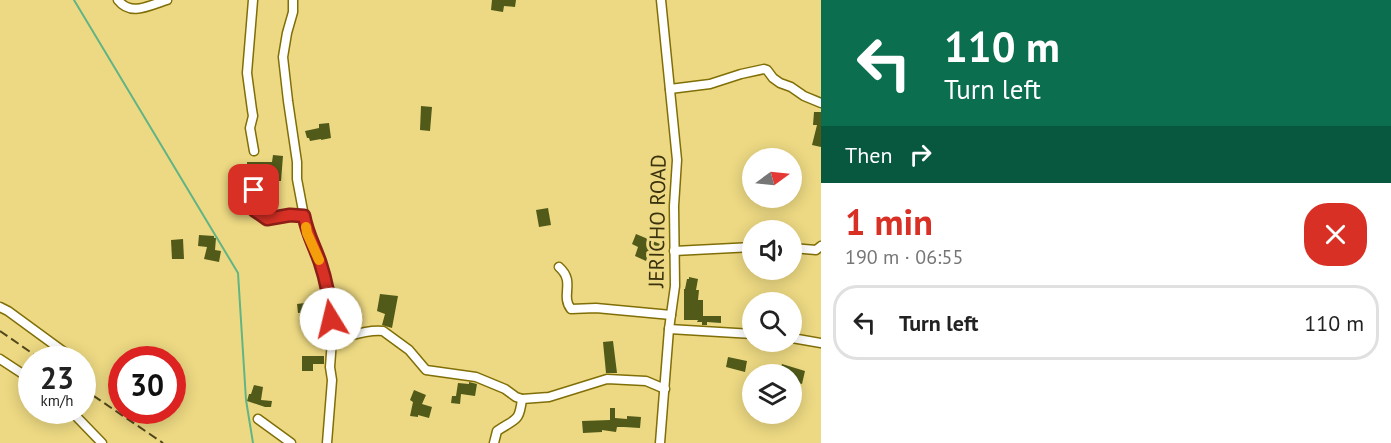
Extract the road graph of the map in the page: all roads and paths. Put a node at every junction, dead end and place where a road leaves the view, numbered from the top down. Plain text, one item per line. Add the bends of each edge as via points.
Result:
1 (118, 0) edge
2 (167, 0) edge
3 (254, 0) edge
4 (294, 0) edge
5 (661, 0) edge
6 (670, 89) junction
7 (821, 104) edge
8 (254, 151) dead end
9 (250, 181) dead end
10 (304, 216) junction
11 (821, 246) edge
12 (742, 248) edge
13 (802, 248) edge
14 (674, 251) junction
15 (559, 267) dead end
16 (0, 307) edge
17 (671, 315) junction
18 (669, 329) junction
19 (742, 333) edge
20 (332, 340) junction
21 (802, 340) edge
22 (821, 343) edge
23 (56, 346) edge
24 (0, 359) edge
25 (18, 371) edge
26 (665, 389) junction
27 (522, 399) junction
28 (258, 419) dead end
29 (84, 424) edge
30 (102, 443) edge
31 (291, 443) edge
32 (327, 443) edge
33 (494, 443) edge
34 (660, 443) edge

1 - 2 street via 122,6 135,9
3 - 8 street via 246,73
4 - 10 street via 283,57
5 - 6 street, JERICHO ROAD
6 - 7 street via 710,84 764,69 780,83
6 - 14 street, JERICHO ROAD via 677,160
9 - 10 street via 254,210 267,219
10 - 20 street via 330,304
11 - 13 street
12 - 14 street
14 - 17 street, JERICHO ROAD
15 - 17 street via 566,273 571,309
16 - 23 street
17 - 18 street, JERICHO ROAD
18 - 19 street
18 - 26 street, JERICHO ROAD
20 - 27 street via 383,331 409,350 426,370 476,377
20 - 32 street
21 - 22 street
24 - 25 street
26 - 27 street via 646,381 607,379 549,397
26 - 34 street, JERICHO ROAD
27 - 33 street via 518,418 497,431
28 - 31 street
29 - 30 street

